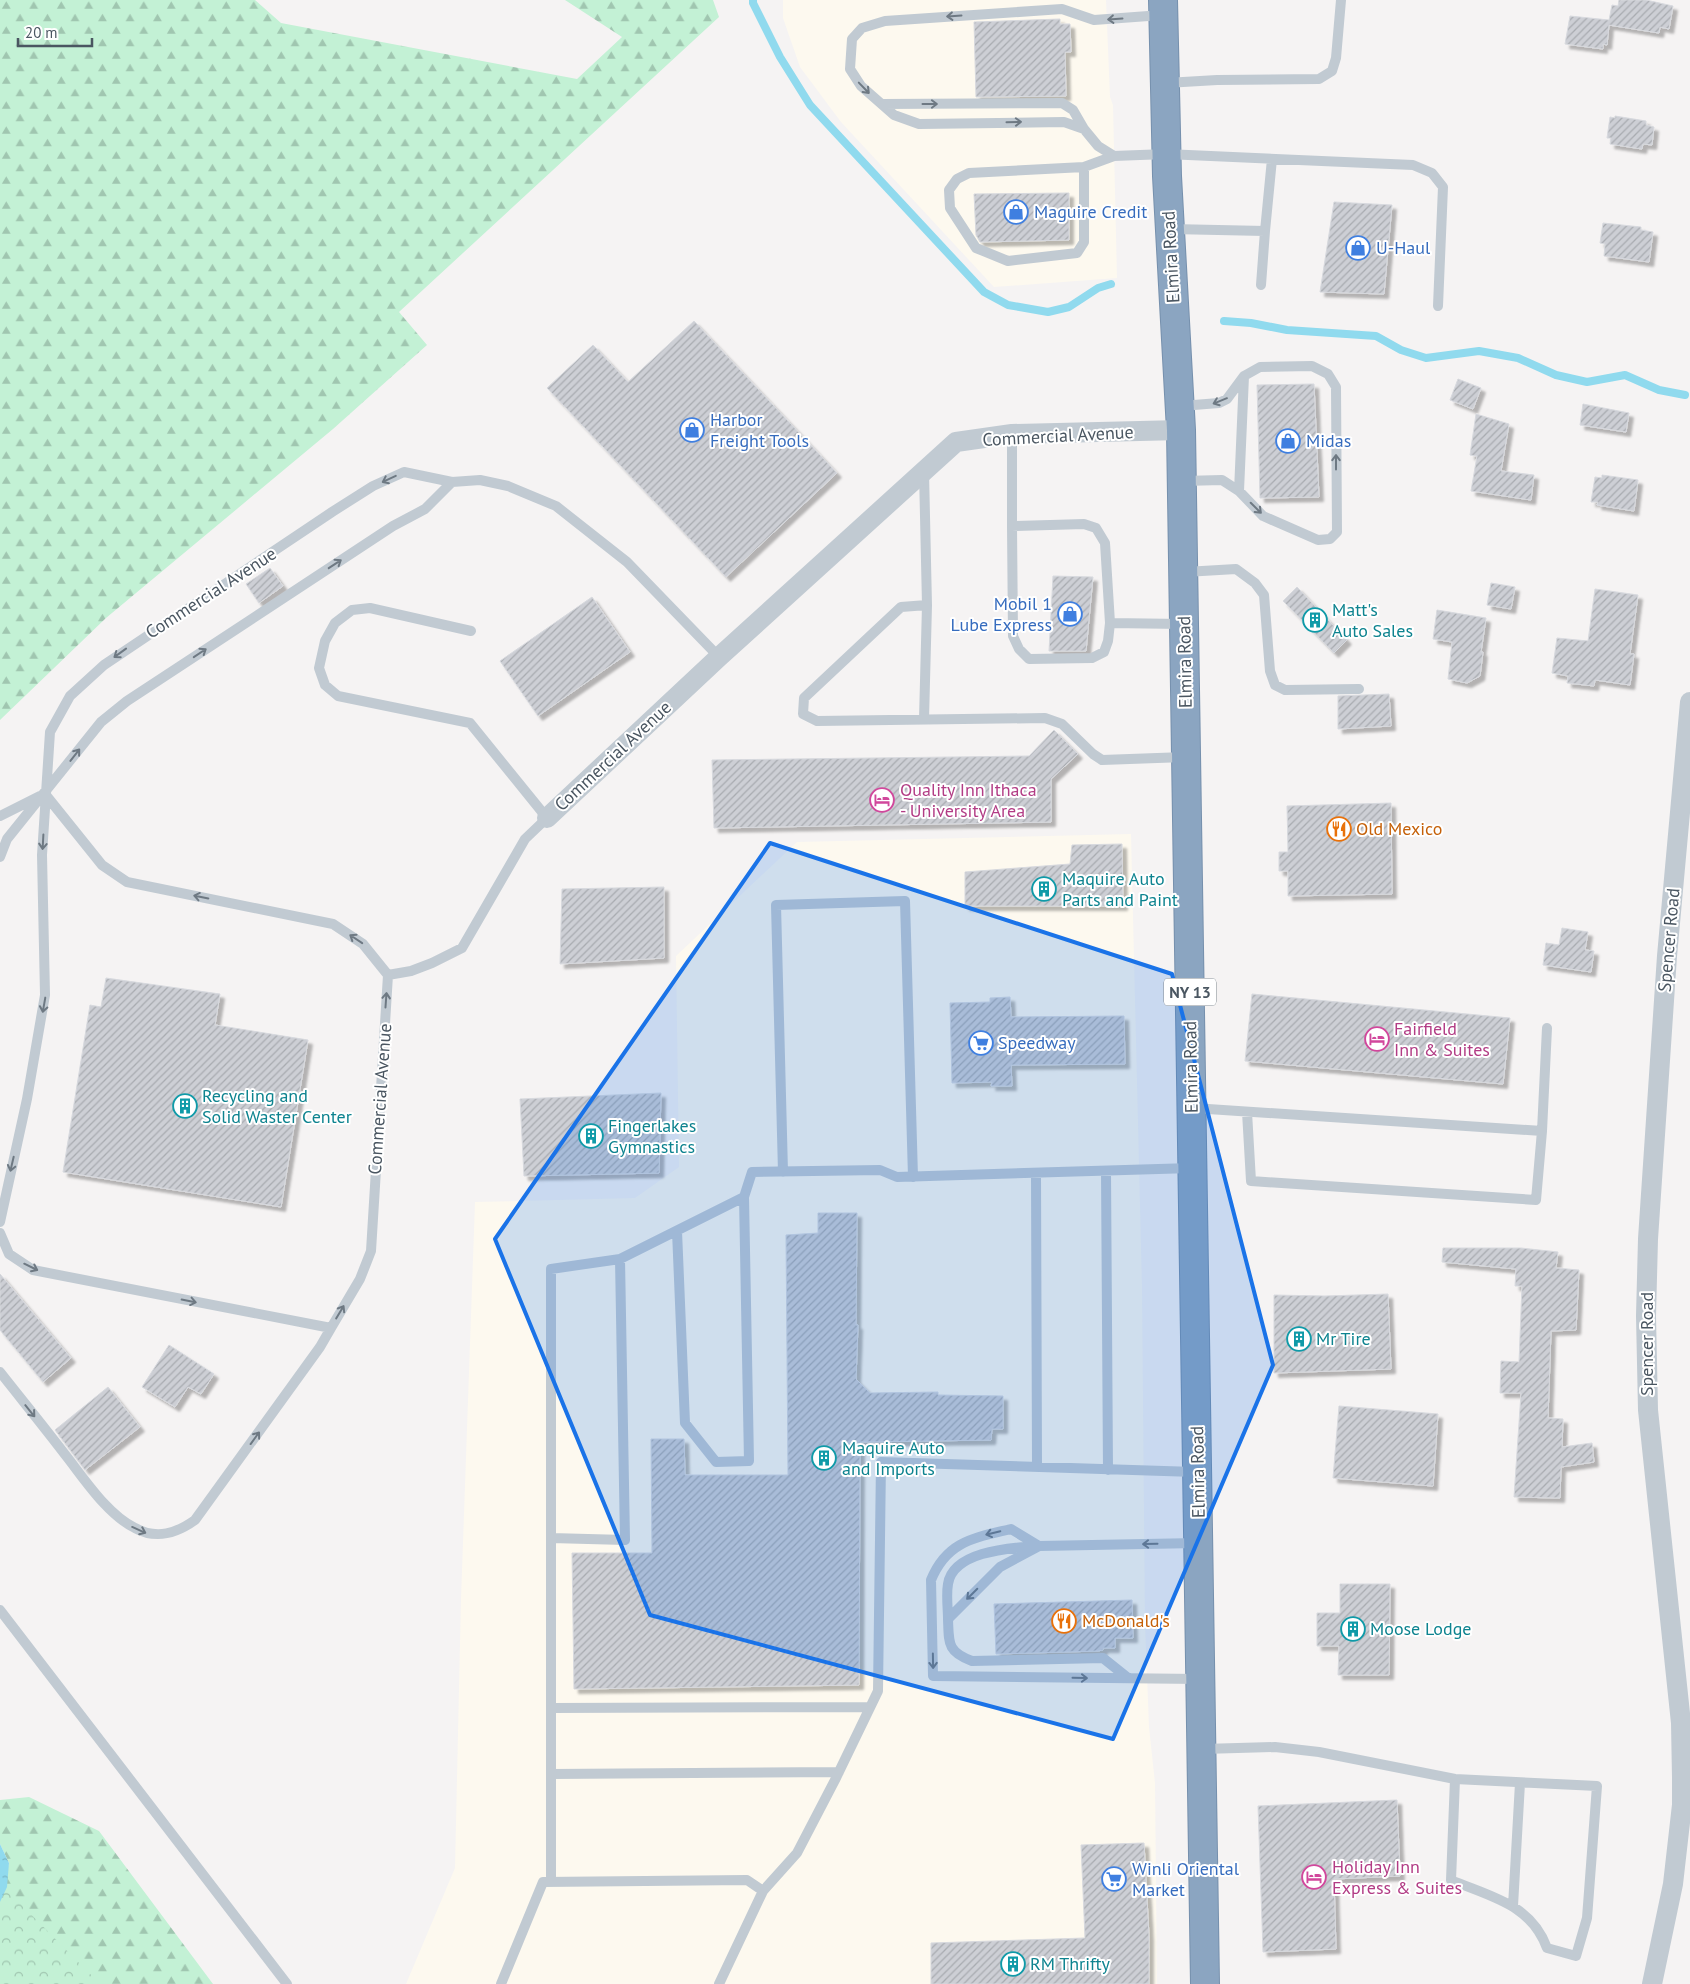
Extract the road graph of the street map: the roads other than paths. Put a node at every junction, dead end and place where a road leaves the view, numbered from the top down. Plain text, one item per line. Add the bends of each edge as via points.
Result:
1 (1341, 0) edge
2 (1163, 8) edge
3 (1165, 83) junction
4 (882, 104) junction
5 (1084, 130) junction
6 (1166, 154) junction
7 (1114, 156) junction
8 (1272, 159) junction
9 (1084, 167) junction
10 (1170, 229) junction
11 (1265, 231) junction
12 (1261, 285) dead end
13 (1438, 306) dead end
14 (1244, 376) junction
15 (1181, 418) junction
16 (1012, 434) junction
17 (924, 470) junction
18 (1182, 481) junction
19 (452, 482) junction
20 (1239, 491) junction
21 (1012, 526) junction
22 (1184, 572) junction
23 (927, 605) junction
24 (1110, 623) junction
25 (1184, 624) junction
26 (471, 631) dead end
27 (718, 658) junction
28 (1358, 689) dead end
29 (1690, 702) edge
30 (924, 720) junction
31 (1186, 757) junction
32 (45, 794) junction
33 (0, 816) edge
34 (547, 818) junction
35 (0, 857) edge
36 (388, 975) junction
37 (1547, 1028) dead end
38 (1192, 1108) junction
39 (1247, 1112) junction
40 (1542, 1131) junction
41 (1193, 1168) junction
42 (1106, 1171) junction
43 (783, 1172) junction
44 (1036, 1173) junction
45 (913, 1177) junction
46 (744, 1198) junction
47 (0, 1222) edge
48 (677, 1231) junction
49 (0, 1233) edge
50 (620, 1259) junction
51 (331, 1328) junction
52 (0, 1372) edge
53 (1037, 1467) junction
54 (1108, 1470) junction
55 (1199, 1472) junction
56 (551, 1538) junction
57 (1199, 1543) junction
58 (1039, 1546) junction
59 (0, 1610) edge
60 (948, 1619) junction
61 (1128, 1678) junction
62 (1201, 1679) junction
63 (870, 1707) junction
64 (551, 1708) junction
65 (1202, 1749) junction
66 (839, 1772) junction
67 (551, 1774) junction
68 (1455, 1779) junction
69 (1520, 1783) junction
70 (551, 1882) junction
71 (763, 1891) junction
72 (1514, 1906) junction
73 (287, 1984) edge
74 (501, 1984) edge
75 (719, 1984) edge
76 (1206, 1984) edge
77 (1652, 1984) edge

1 - 3 lane via 1336,58 1332,71 1319,79
2 - 3 highway, Elmira Road / NY 13
2 -> 4 lane via 1094,20 1062,9 885,21 862,28 852,39 850,70 861,86
3 - 6 highway, Elmira Road / NY 13
4 -> 5 lane via 894,115 919,124 1064,122
4 -> 5 lane via 1062,103 1073,110
5 - 7 lane via 1098,146
6 - 7 lane
6 - 8 lane
6 - 10 highway, Elmira Road / NY 13
7 - 9 lane
8 - 11 lane
8 - 13 lane via 1414,165 1432,173 1443,187
9 - 9 lane via 969,173 956,179 949,190 950,208 976,248 1008,261 1076,253 1084,242
10 - 11 lane
10 - 15 highway, Elmira Road / NY 13
11 - 12 lane
14 -> 15 lane via 1227,399
14 - 20 lane
20 -> 14 lane via 1263,516 1318,540 1330,539 1336,532 1336,387 1328,374 1312,366 1260,367
15 - 16 street, Commercial Avenue
15 - 18 highway, Elmira Road / NY 13
16 - 17 street, Commercial Avenue via 956,442
16 - 21 lane
17 - 23 lane
17 - 27 street, Commercial Avenue
18 - 20 lane via 1222,480
18 - 22 highway, Elmira Road / NY 13
19 - 27 lane, Commercial Avenue via 480,480 508,486 556,506 626,562
32 -> 19 lane via 101,722 127,702 393,526 425,509
19 -> 32 lane, Commercial Avenue via 404,472 373,486 104,665 70,696 50,732
21 - 24 lane via 1084,524 1096,528 1105,543
21 - 24 lane via 1013,636 1029,659 1092,658 1104,652
22 - 25 highway, Elmira Road / NY 13
22 - 28 lane via 1236,568 1255,583 1264,595 1270,671 1275,684 1285,690
23 - 30 lane
23 - 30 lane via 901,607 804,698 803,714 817,721
24 - 25 lane
25 - 31 highway, Elmira Road / NY 13
26 - 34 lane via 370,608 352,610 335,623 325,640 319,668 325,685 338,696 470,723
27 - 34 street, Commercial Avenue
29 - 77 street, Spencer Road via 1667,956 1648,1238 1648,1410 1681,1723 1682,1778 1673,1884
30 - 31 lane via 1044,718 1062,724 1102,760
31 - 38 highway, Elmira Road / NY 13
32 - 33 lane
32 - 35 lane via 7,839
36 -> 32 lane via 363,944 333,924 127,882 102,865
32 -> 47 lane, Commercial Avenue via 42,855 45,996
34 - 36 lane, Commercial Avenue via 524,839 462,948 432,963
51 -> 36 lane, Commercial Avenue via 360,1279 371,1251
37 - 40 lane
38 - 39 lane
38 - 41 highway, Elmira Road / NY 13
39 - 40 lane
39 - 40 lane via 1251,1181 1536,1200
41 - 42 lane
41 - 55 highway, Elmira Road / NY 13
42 - 44 lane
42 - 54 lane
43 - 45 lane via 880,1170 897,1177
43 - 45 lane via 776,905 905,901
43 - 46 lane via 752,1172
44 - 45 lane
44 - 53 lane
46 - 48 lane
46 - 48 lane via 749,1461 716,1462 684,1423
48 - 50 lane
49 -> 51 lane via 9,1254 33,1270
50 - 56 lane via 551,1269
50 - 56 lane via 625,1540
52 -> 51 lane, Commercial Avenue via 111,1510 134,1528 148,1534 166,1534 182,1530 195,1520
53 - 54 lane
53 - 63 lane via 881,1462 878,1690
54 - 55 lane
55 - 57 highway, Elmira Road / NY 13
56 - 64 lane
57 -> 58 lane
57 - 62 highway, Elmira Road / NY 13
58 -> 60 lane via 1000,1566
58 - 60 lane via 1006,1548 971,1557 961,1565 948,1582
58 -> 61 lane via 1011,1529 970,1539 951,1550 937,1565 931,1580 933,1676
59 - 73 lane
60 - 61 lane via 948,1641 952,1650 972,1661 1103,1658
61 - 62 lane
62 - 65 highway, Elmira Road / NY 13
63 - 64 lane
63 - 66 lane
64 - 67 lane
65 - 68 lane via 1275,1747 1319,1752
65 - 76 highway, Elmira Road / NY 13
66 - 67 lane
66 - 71 lane via 797,1853
67 - 70 lane
68 - 69 lane
68 - 72 lane via 1451,1880
69 - 72 lane
69 - 72 lane via 1597,1786 1587,1918 1576,1956 1547,1948 1531,1919
70 - 71 lane via 747,1880
70 - 74 lane via 543,1882
71 - 75 lane

